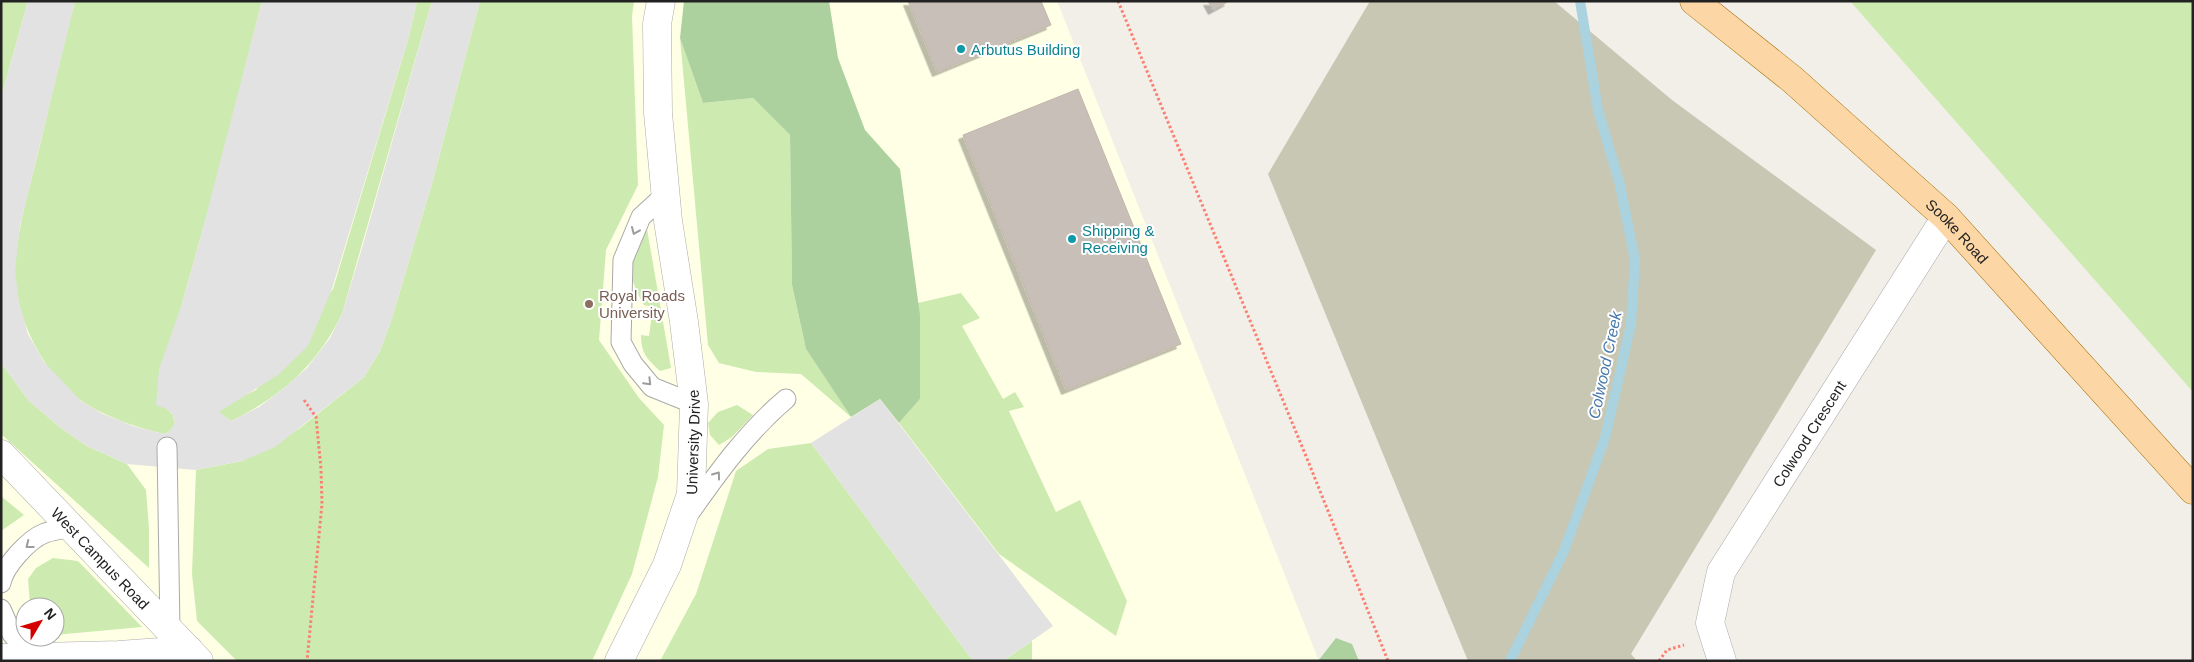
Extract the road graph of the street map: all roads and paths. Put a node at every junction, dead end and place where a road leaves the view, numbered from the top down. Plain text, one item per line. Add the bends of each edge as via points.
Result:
1 (661, 1) edge
2 (1118, 1) edge
3 (1694, 1) edge
4 (666, 194) junction
5 (1946, 217) junction
6 (786, 399) dead end
7 (304, 400) dead end
8 (694, 404) junction
9 (167, 446) dead end
10 (1, 454) edge
11 (2193, 490) edge
12 (72, 527) junction
13 (679, 529) junction
14 (1, 582) edge
15 (1, 609) edge
16 (170, 630) junction
17 (194, 656) edge
18 (1, 658) edge
19 (32, 658) junction
20 (307, 661) edge
21 (619, 661) edge
22 (1388, 661) edge
23 (1722, 661) edge

1 - 4 street, University Drive via 657,24 658,113
2 - 22 path
3 - 5 main road, Sooke Road via 1793,80
4 - 8 street, University Drive
4 -> 8 lane via 641,217 623,260 621,342 633,364 652,387
5 - 11 main road, Sooke Road
5 - 23 street, Colwood Crescent via 1721,572 1710,623
13 -> 6 lane via 761,420
7 - 20 path via 316,417 322,469 322,504
8 - 13 street, University Drive via 691,494
9 - 16 lane
10 - 12 street, West Campus Road
12 -> 14 lane via 44,534 25,548 2,575
12 - 16 street, West Campus Road
13 - 21 street, University Drive via 667,565
15 - 19 lane via 12,634
16 - 17 street, West Campus Road
17 - 19 street
18 - 19 street

